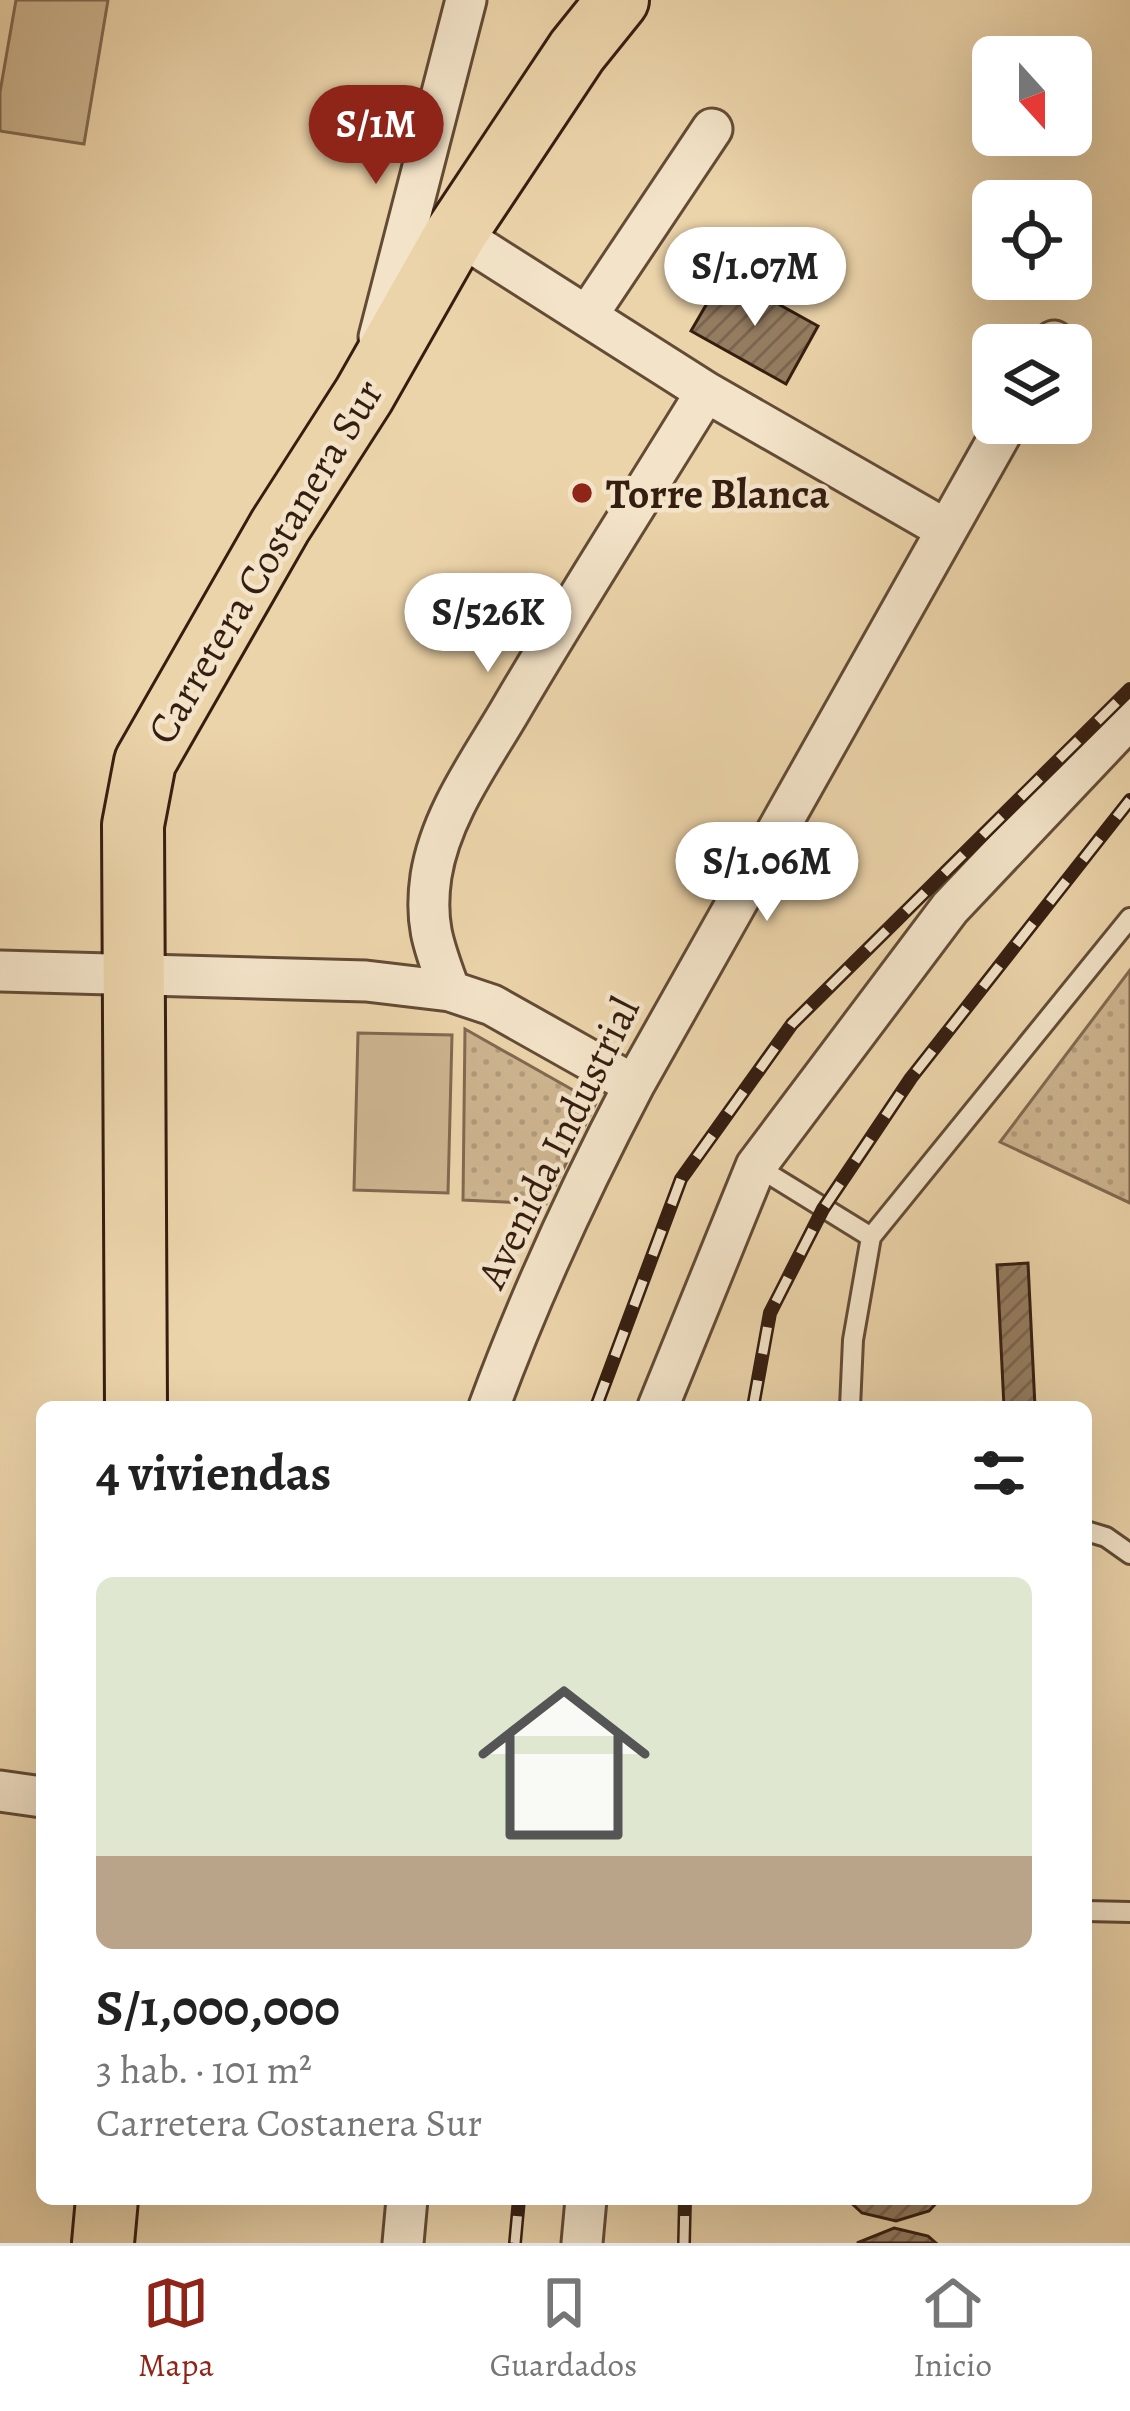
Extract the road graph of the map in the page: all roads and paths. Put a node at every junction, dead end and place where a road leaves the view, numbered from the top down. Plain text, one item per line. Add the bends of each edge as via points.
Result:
1 (466, 0) edge
2 (618, 0) edge
3 (712, 129) dead end
4 (456, 233) junction
5 (587, 316) junction
6 (706, 392) junction
7 (364, 395) junction
8 (994, 444) edge
9 (945, 529) junction
10 (1130, 718) edge
11 (1130, 918) edge
12 (0, 971) edge
13 (132, 975) junction
14 (450, 991) junction
15 (634, 1084) junction
16 (756, 1166) junction
17 (871, 1237) junction
18 (136, 1401) edge
19 (491, 1401) edge
20 (660, 1401) edge
21 (850, 1401) edge
22 (1092, 1533) edge
23 (1130, 1554) edge
24 (0, 1791) edge
25 (36, 1796) edge
26 (1092, 1911) edge
27 (1130, 1912) edge
28 (106, 2205) edge
29 (407, 2205) edge
30 (586, 2205) edge
31 (103, 2243) edge
32 (404, 2243) edge
33 (583, 2243) edge

1 - 7 street
2 - 4 main road, Carretera Costanera Sur
3 - 5 street
4 - 5 street
4 - 7 main road, Carretera Costanera Sur
5 - 6 street
6 - 9 street
6 - 14 street via 550,642 442,835 428,932
7 - 13 main road, Carretera Costanera Sur via 145,762 133,825
8 - 9 street, Avenida Industrial
9 - 15 street, Avenida Industrial
10 - 16 street via 950,908
11 - 17 lane
12 - 13 street
13 - 14 street
13 - 18 main road, Carretera Costanera Sur
14 - 15 street via 492,1005
15 - 19 street, Avenida Industrial via 580,1188
16 - 17 lane
16 - 20 street
17 - 21 lane
22 - 23 lane
24 - 25 street
26 - 27 lane
28 - 31 main road
29 - 32 street
30 - 33 street

